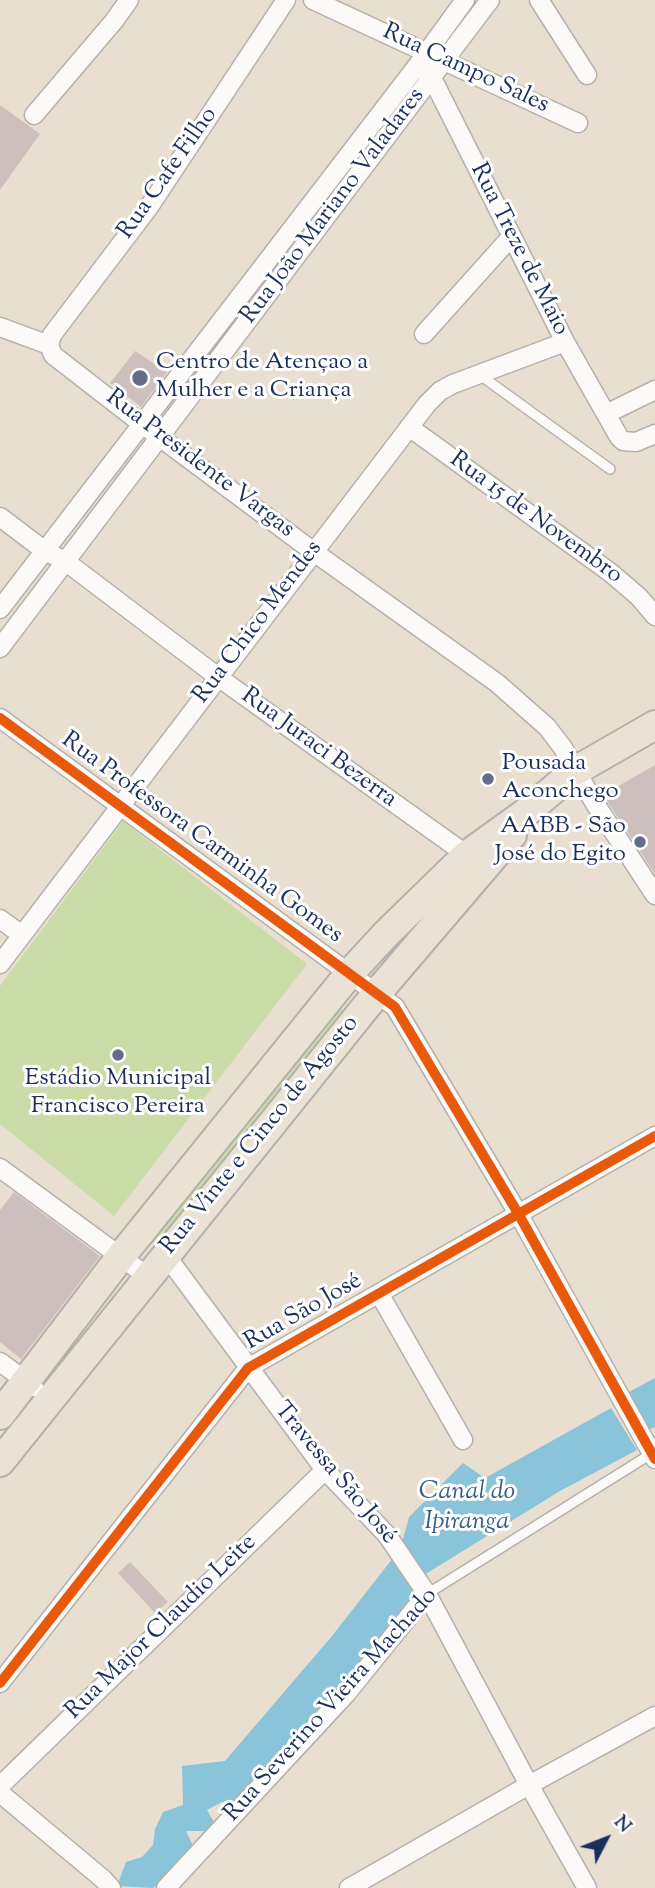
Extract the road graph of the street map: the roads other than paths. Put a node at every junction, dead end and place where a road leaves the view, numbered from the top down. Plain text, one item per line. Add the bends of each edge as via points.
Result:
1 (129, 0) edge
2 (286, 0) edge
3 (313, 0) edge
4 (465, 0) edge
5 (490, 0) edge
6 (538, 0) edge
7 (422, 58) junction
8 (445, 60) junction
9 (587, 75) dead end
10 (432, 78) junction
11 (34, 115) dead end
12 (578, 123) dead end
13 (511, 237) junction
14 (0, 327) edge
15 (424, 334) dead end
16 (565, 342) junction
17 (49, 345) junction
18 (481, 374) junction
19 (655, 390) edge
20 (606, 414) junction
21 (142, 424) junction
22 (409, 427) junction
23 (655, 434) edge
24 (161, 438) junction
25 (610, 469) dead end
26 (0, 517) edge
27 (45, 551) junction
28 (314, 552) junction
29 (65, 561) junction
30 (0, 609) edge
31 (655, 617) edge
32 (0, 648) edge
33 (218, 677) junction
34 (0, 718) edge
35 (655, 725) edge
36 (575, 771) junction
37 (120, 806) junction
38 (524, 814) junction
39 (467, 855) junction
40 (655, 895) edge
41 (0, 919) edge
42 (22, 935) junction
43 (0, 964) edge
44 (349, 974) junction
45 (377, 993) junction
46 (652, 1144) edge
47 (0, 1168) edge
48 (519, 1215) junction
49 (165, 1254) junction
50 (122, 1255) junction
51 (147, 1276) junction
52 (380, 1295) junction
53 (0, 1362) edge
54 (248, 1368) junction
55 (27, 1381) junction
56 (50, 1399) junction
57 (0, 1415) edge
58 (463, 1440) dead end
59 (654, 1454) edge
60 (0, 1462) edge
61 (324, 1470) junction
62 (427, 1594) junction
63 (0, 1683) edge
64 (655, 1716) edge
65 (529, 1785) junction
66 (0, 1786) edge
67 (0, 1793) edge
68 (103, 1885) edge
69 (166, 1888) edge
70 (349, 1888) edge
71 (587, 1888) edge

1 - 11 street
2 - 17 street, Rua Cafe Filho via 149,207
3 - 7 street, Rua Campo Sales
4 - 7 street, Rua João Mariano Valadares
5 - 8 street, Rua João Mariano Valadares
6 - 9 street
7 - 8 street, Rua Campo Sales
7 - 10 street, Rua Treze de Maio
7 - 21 street, Rua João Mariano Valadares
8 - 10 street, Rua João Mariano Valadares
8 - 12 street, Rua Campo Sales
10 - 13 street, Rua Treze de Maio
10 - 24 street, Rua João Mariano Valadares
13 - 15 street
13 - 16 street, Rua Treze de Maio
14 - 17 street
16 - 18 street, Rua Chico Mendes
16 - 20 street, Rua Treze de Maio
17 - 21 street, Rua Presidente Vargas via 53,355
18 - 22 street, Rua Chico Mendes via 440,391
18 - 25 lane
19 - 20 street
20 - 23 street, Rua Treze de Maio via 623,441 636,442
21 - 24 street, Rua Presidente Vargas
21 - 27 street, Rua João Mariano Valadares
22 - 28 street, Rua Chico Mendes
22 - 31 street, Rua 15 de Novembro via 611,573
24 - 28 street, Rua Presidente Vargas
24 - 29 street, Rua João Mariano Valadares
26 - 27 street, Rua Juraci Bezerra
27 - 29 street, Rua Juraci Bezerra
27 - 30 street, Rua João Mariano Valadares
28 - 33 street, Rua Chico Mendes
28 - 36 street, Rua Presidente Vargas via 498,683 547,727
29 - 32 street, Rua João Mariano Valadares
29 - 33 street, Rua Juraci Bezerra
33 - 37 street, Rua Chico Mendes
33 - 39 street, Rua Juraci Bezerra
34 - 37 street, Rua Professora Carminha Gomes
35 - 36 main road
36 - 38 main road
36 - 40 street, Rua Presidente Vargas
37 - 42 street, Rua Chico Mendes
37 - 44 street, Rua Professora Carminha Gomes
38 - 39 main road, Rua Vinte e Cinco de Agosto
38 - 45 main road, Rua Vinte e Cinco de Agosto via 506,842
39 - 44 main road, Rua Vinte e Cinco de Agosto
41 - 42 street
42 - 43 street, Rua Chico Mendes
44 - 45 street, Rua Professora Carminha Gomes
44 - 50 main road, Rua Vinte e Cinco de Agosto
45 - 48 street, Rua Professora Carminha Gomes via 395,1007
45 - 49 main road, Rua Vinte e Cinco de Agosto
46 - 48 street, Rua São José
47 - 50 street
48 - 52 street, Rua São José
48 - 59 street, Rua Professora Carminha Gomes
49 - 51 main road, Rua Vinte e Cinco de Agosto
49 - 54 street, Travessa São José
50 - 51 street
50 - 55 main road, Rua Vinte e Cinco de Agosto
51 - 56 main road, Rua Vinte e Cinco de Agosto
52 - 54 street, Rua São José
52 - 58 street
53 - 55 street
54 - 61 street, Travessa São José
54 - 63 street, Rua São José
55 - 56 street
55 - 57 main road, Rua Vinte e Cinco de Agosto
56 - 60 main road, Rua Vinte e Cinco de Agosto
59 - 62 lane, Rua Severino Vieira Machado
61 - 62 street, Travessa São José via 367,1512
61 - 66 street, Rua Major Claudio Leite
62 - 65 street, Travessa São José
62 - 69 street, Rua Severino Vieira Machado via 346,1694
64 - 65 street
65 - 70 street
65 - 71 street, Travessa São José
67 - 68 street

